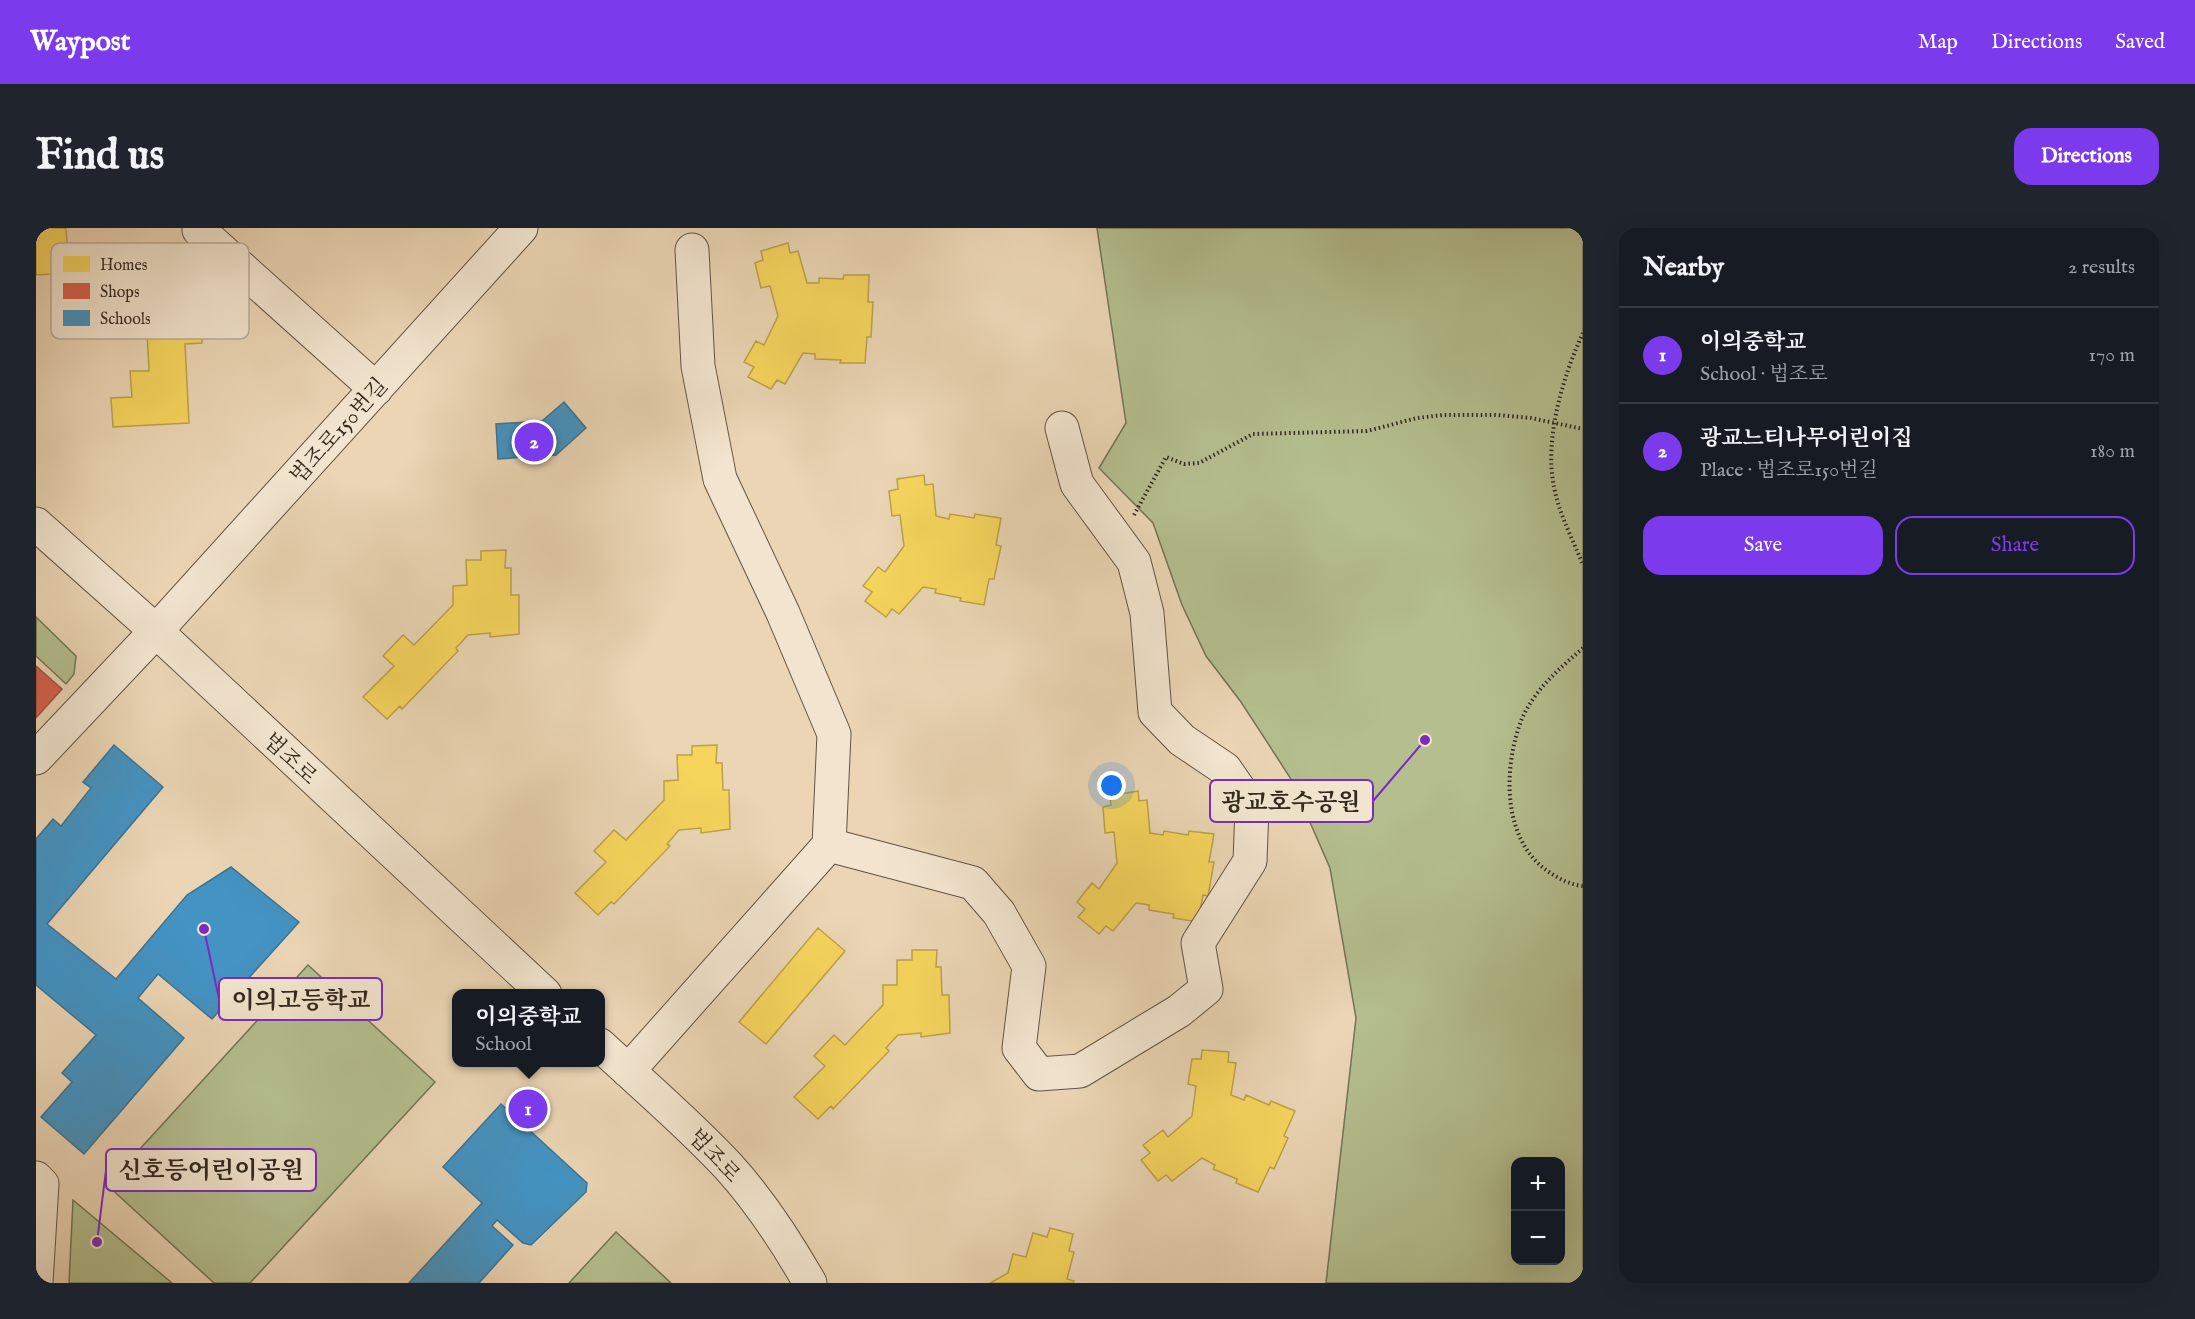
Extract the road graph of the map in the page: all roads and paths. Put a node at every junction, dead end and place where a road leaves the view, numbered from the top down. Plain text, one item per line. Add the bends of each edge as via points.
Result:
1 (521, 228) edge
2 (199, 230) dead end
3 (213, 243) edge
4 (692, 250) dead end
5 (249, 275) edge
6 (1583, 333) edge
7 (376, 389) junction
8 (1555, 422) junction
9 (1062, 428) dead end
10 (1583, 429) edge
11 (1132, 519) dead end
12 (36, 524) edge
13 (1583, 565) edge
14 (156, 631) junction
15 (1583, 648) edge
16 (36, 758) edge
17 (829, 845) junction
18 (1583, 886) edge
19 (541, 989) edge
20 (605, 1050) edge
21 (628, 1071) junction
22 (36, 1178) edge
23 (36, 1283) edge
24 (810, 1283) edge

1 - 7 street, 법조로150번길
2 - 3 street
4 - 17 street via 698,366 720,478 834,734
5 - 7 street
6 - 8 path
7 - 14 street, 법조로150번길
8 - 10 path
8 - 11 path via 1497,415 1443,415 1366,431 1253,434 1199,463 1184,464 1166,457
8 - 13 path via 1551,450 1553,486
9 - 17 street via 1077,484 1134,562 1147,613 1155,712 1182,740 1225,769 1252,808 1250,861 1198,943 1206,989 1179,1011 1080,1071 1039,1074 1019,1048 1029,966 999,913 973,883
12 - 14 street, 법조로
14 - 16 street, 법조로150번길
14 - 19 street, 법조로
15 - 18 path via 1534,697 1522,720 1514,747 1510,795 1514,821 1540,866 1558,878
17 - 21 street
20 - 21 street, 법조로
21 - 24 street, 법조로 via 729,1167 762,1207
22 - 23 street via 42,1184

